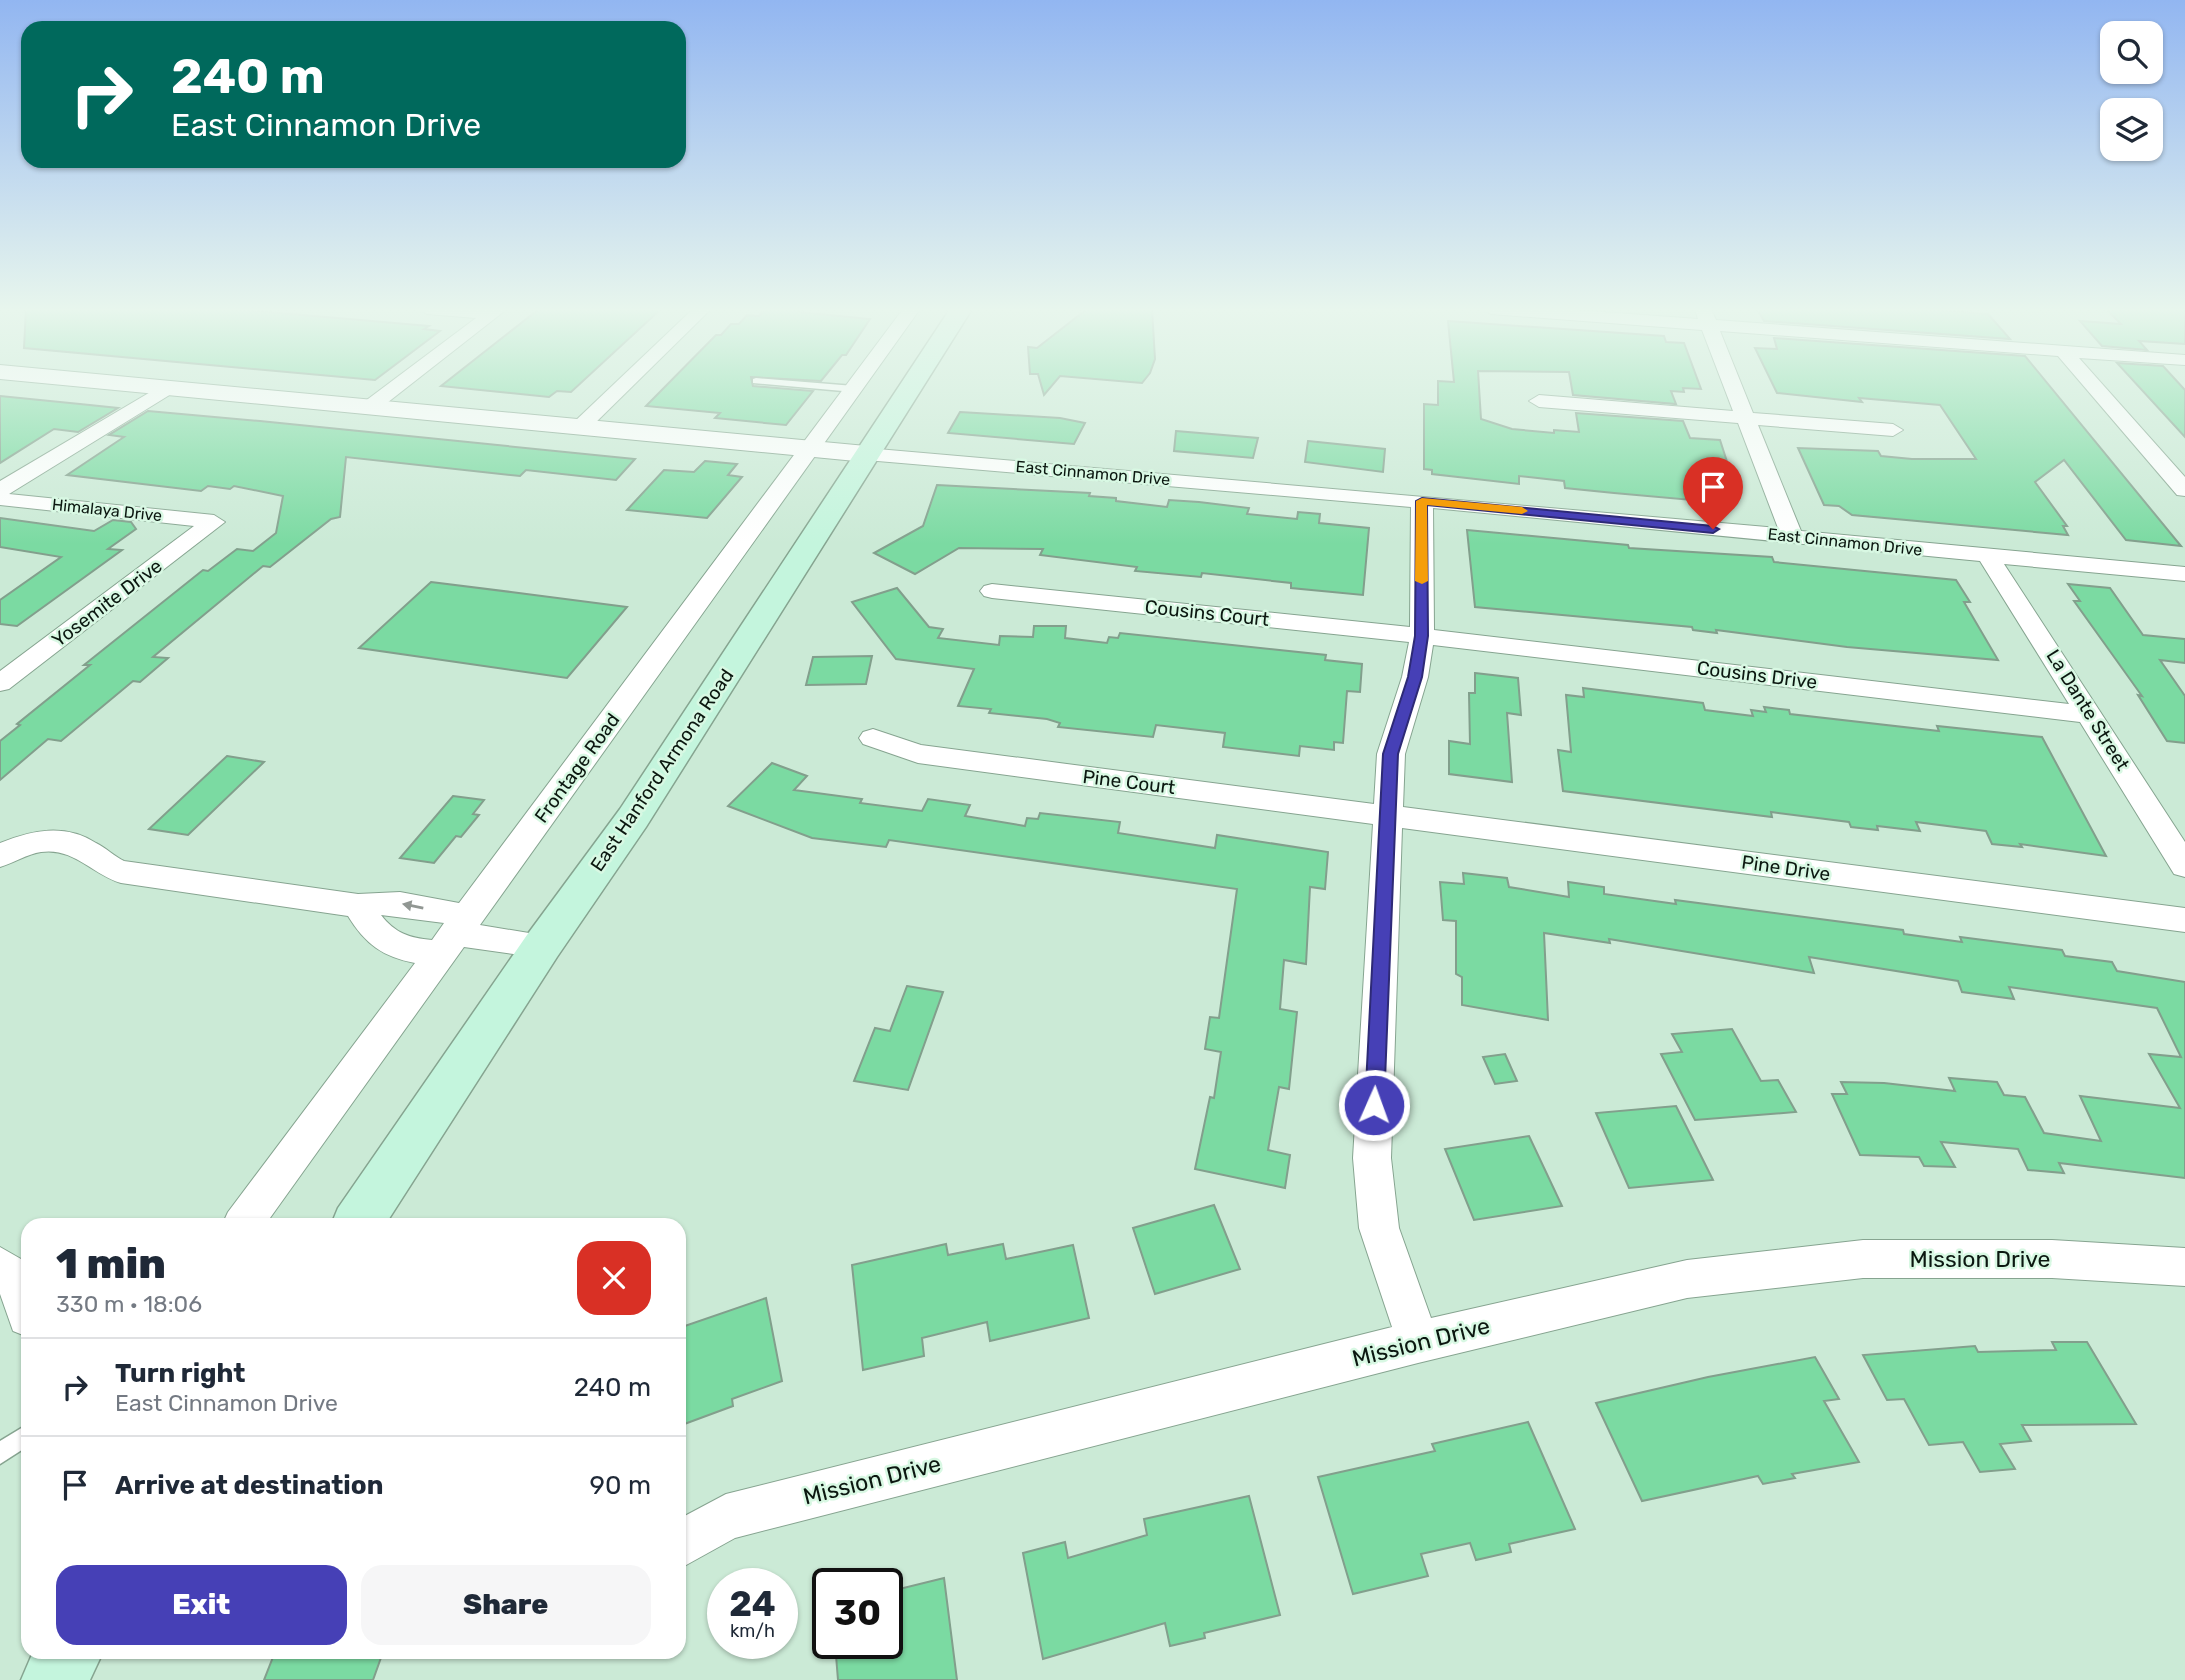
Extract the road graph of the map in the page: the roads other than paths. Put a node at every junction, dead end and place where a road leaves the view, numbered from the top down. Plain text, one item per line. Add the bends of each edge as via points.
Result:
1 (169, 387) edge
2 (173, 387) edge
3 (396, 387) edge
4 (621, 387) edge
5 (834, 387) edge
6 (910, 387) edge
7 (1734, 387) edge
8 (2095, 387) edge
9 (854, 389) joint
10 (1539, 401) dead end
11 (371, 406) junction
12 (1746, 418) junction
13 (580, 427) junction
14 (1893, 430) dead end
15 (811, 448) junction
16 (866, 454) junction
17 (0, 490) edge
18 (2185, 490) edge
19 (0, 499) edge
20 (1422, 501) junction
21 (214, 522) joint
22 (1792, 537) junction
23 (1988, 556) junction
24 (2185, 574) edge
25 (992, 591) dead end
26 (1422, 636) junction
27 (0, 683) edge
28 (2092, 715) junction
29 (873, 738) dead end
30 (1386, 815) junction
31 (0, 856) edge
32 (2185, 866) edge
33 (358, 906) junction
34 (2185, 920) edge
35 (455, 934) junction
36 (542, 946) junction
37 (247, 1218) edge
38 (361, 1218) edge
39 (0, 1266) edge
40 (2185, 1267) edge
41 (21, 1296) edge
42 (1418, 1342) junction
43 (21, 1439) edge
44 (0, 1453) edge
45 (686, 1542) edge
46 (66, 1659) edge
47 (52, 1680) edge

1 - 17 street
2 - 11 street, East Cinnamon Drive
3 - 11 street
4 - 13 street
5 - 9 lane
6 - 16 main road, East Hanford Armona Road
7 - 12 street
8 - 18 street
9 - 15 street, Frontage Road
10 - 12 street
11 - 13 street, East Cinnamon Drive
12 - 14 street
12 - 22 street
13 - 15 street, East Cinnamon Drive
15 - 16 street, East Cinnamon Drive
15 - 35 street, Frontage Road
16 - 20 street, East Cinnamon Drive
16 - 36 main road, East Hanford Armona Road via 633,818
19 - 21 street, Himalaya Drive
20 - 22 street, East Cinnamon Drive
20 - 26 street
21 - 27 street, Yosemite Drive
22 - 23 street, East Cinnamon Drive
23 - 24 street, East Cinnamon Drive
23 - 28 street, La Dante Street
25 - 26 street, Cousins Court
26 - 28 street, Cousins Drive
26 - 30 street via 1415,677 1391,754
28 - 32 street, La Dante Street
29 - 30 street, Pine Court via 918,754
30 - 34 street, Pine Drive
30 - 42 street via 1372,1158 1379,1228
31 - 33 street via 37,841 58,841 75,844 102,866 121,872
35 -> 33 street via 403,904
33 - 35 street via 377,937 393,947
35 - 36 street
35 - 37 street, Frontage Road
36 - 38 main road, East Hanford Armona Road
39 - 41 street via 15,1278
40 - 42 street, Mission Drive via 2052,1259 1863,1259 1687,1279
42 - 45 street, Mission Drive via 726,1517
43 - 44 lane
46 - 47 main road

